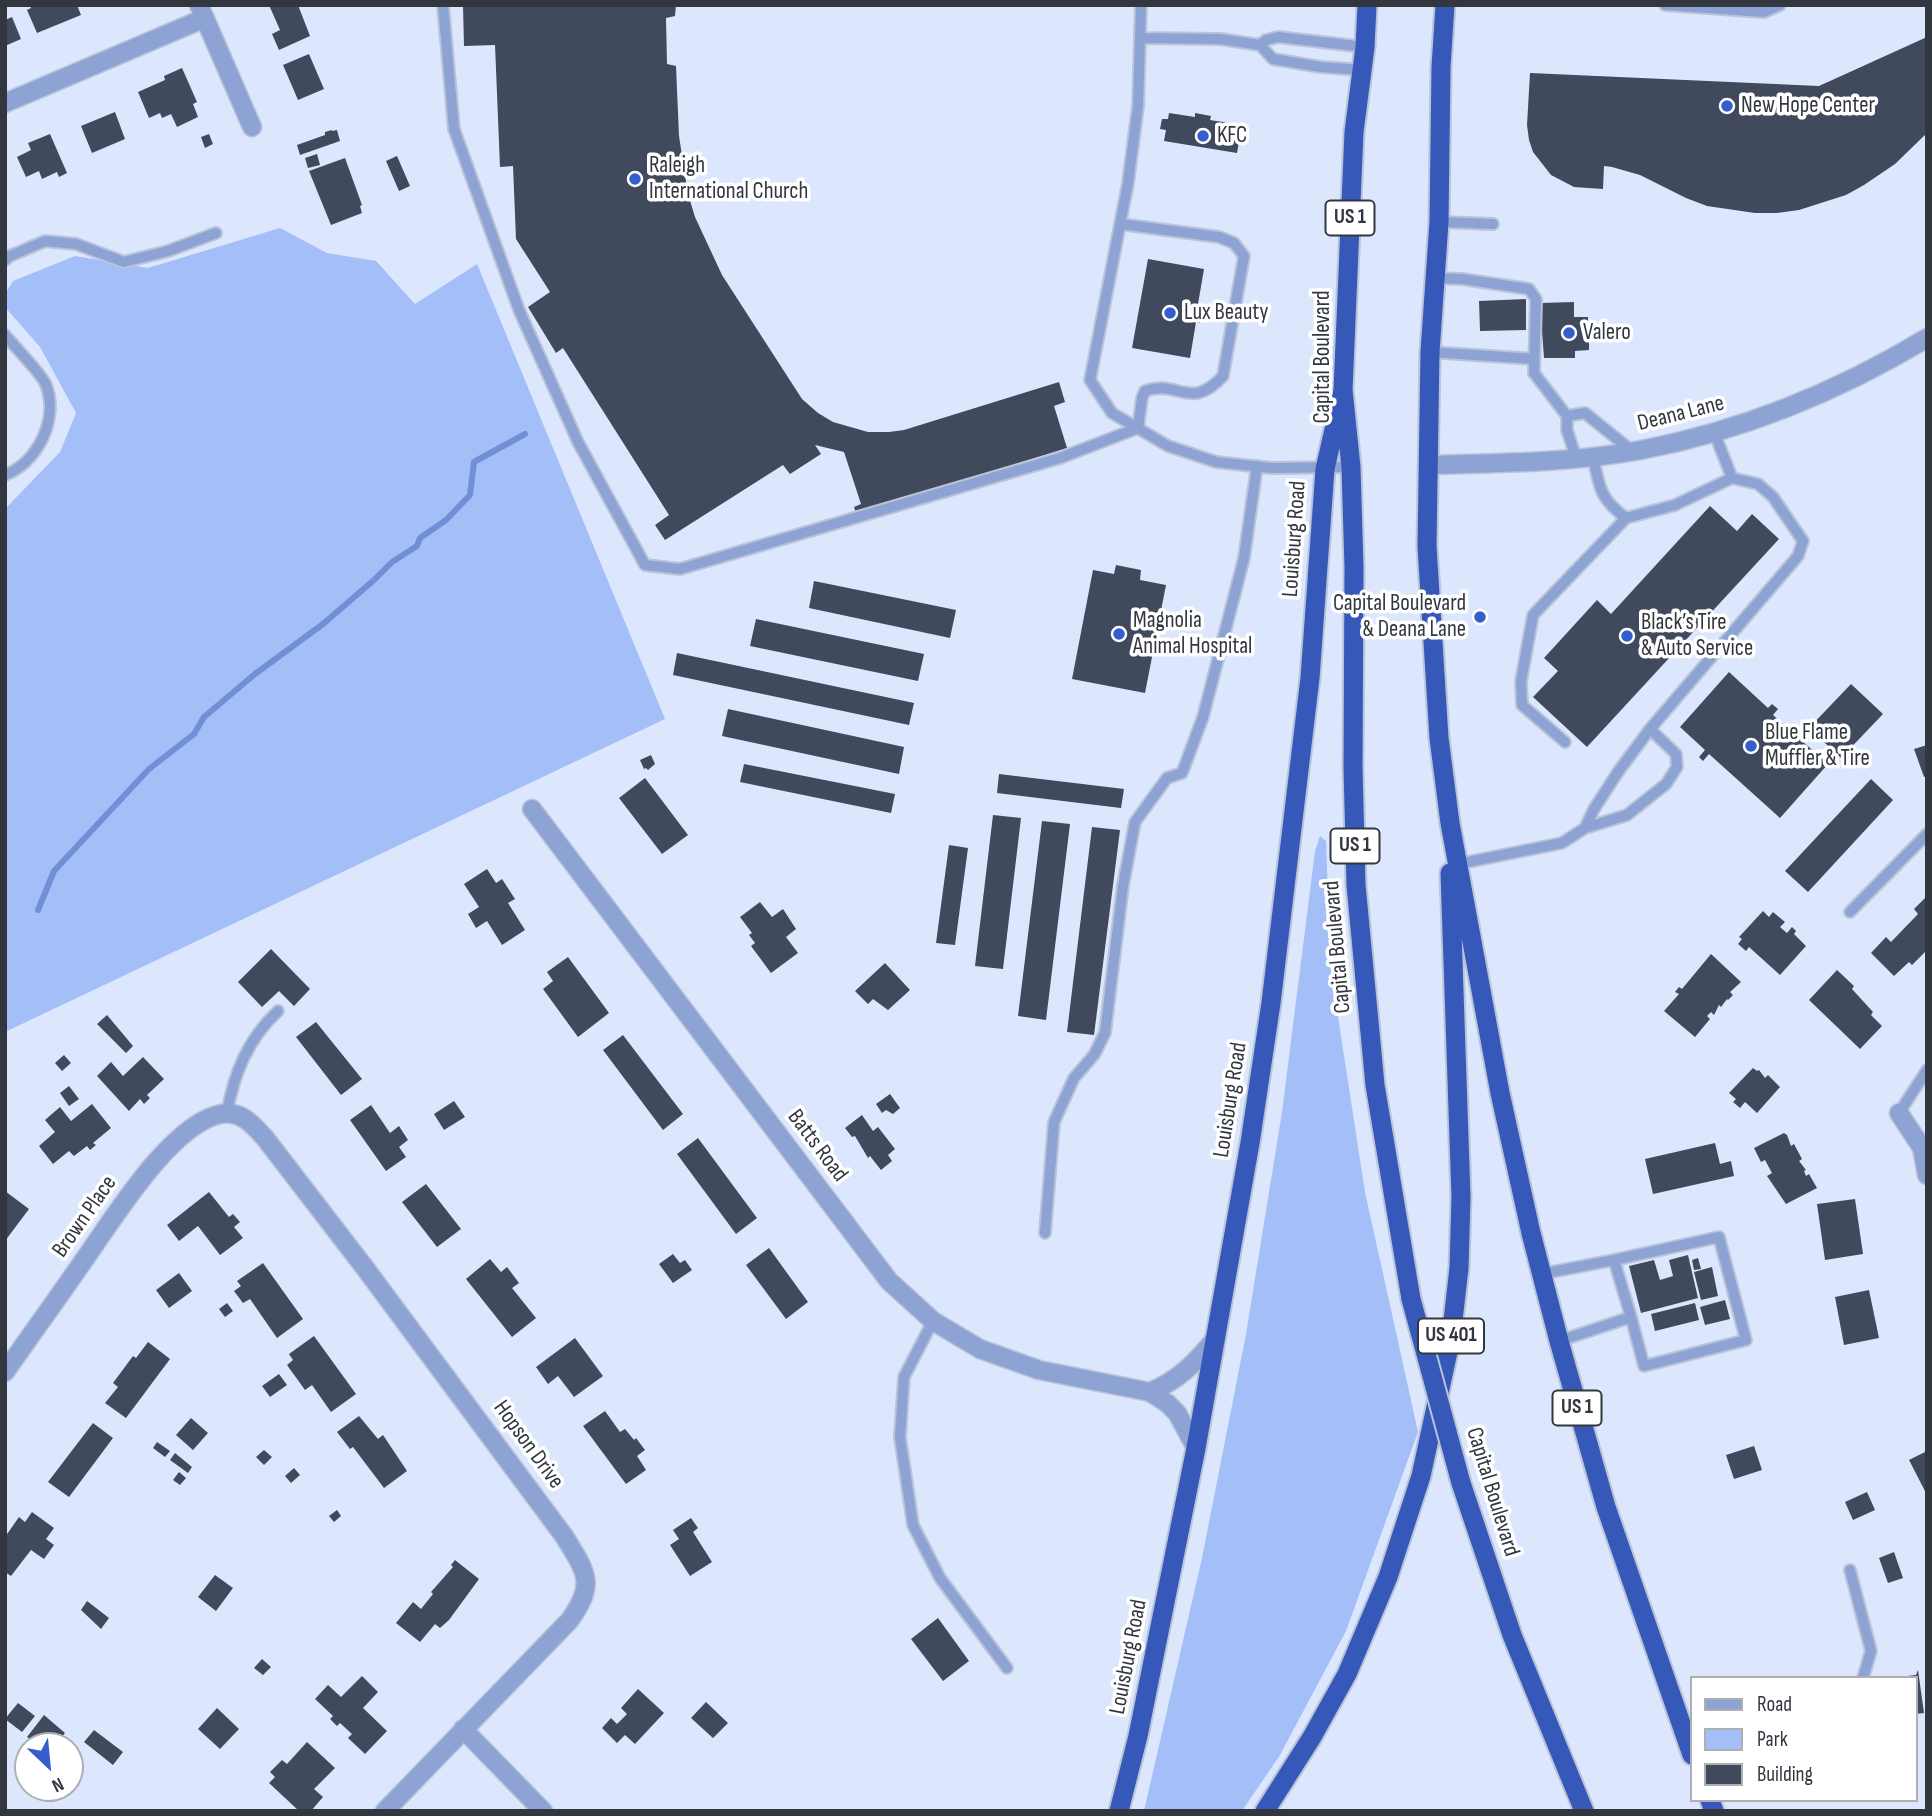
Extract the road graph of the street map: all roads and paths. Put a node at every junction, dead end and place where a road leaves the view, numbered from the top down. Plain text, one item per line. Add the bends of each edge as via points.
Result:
1 (443, 5) edge
2 (1141, 5) edge
3 (1367, 5) edge
4 (1445, 5) edge
5 (1665, 5) edge
6 (1780, 5) edge
7 (202, 12) edge
8 (1140, 38) junction
9 (1261, 45) junction
10 (1365, 47) junction
11 (1362, 70) junction
12 (5, 103) edge
13 (252, 127) dead end
14 (1439, 222) junction
15 (1120, 224) junction
16 (1493, 224) dead end
17 (216, 233) dead end
18 (5, 260) edge
19 (1434, 278) junction
20 (5, 335) edge
21 (1927, 338) edge
22 (1430, 352) junction
23 (1534, 359) junction
24 (1343, 390) junction
25 (1567, 416) junction
26 (1138, 428) junction
27 (1714, 432) junction
28 (1632, 452) junction
29 (1585, 457) junction
30 (1428, 465) junction
31 (1257, 466) junction
32 (1351, 467) junction
33 (1325, 469) junction
34 (5, 475) edge
35 (1731, 478) junction
36 (1626, 519) junction
37 (1650, 729) junction
38 (1565, 742) dead end
39 (532, 809) dead end
40 (1450, 823) junction
41 (1585, 828) junction
42 (1927, 834) edge
43 (1458, 864) junction
44 (1850, 912) dead end
45 (278, 1011) dead end
46 (1927, 1070) edge
47 (225, 1113) junction
48 (1899, 1113) joint
49 (1927, 1175) edge
50 (1045, 1233) dead end
51 (1614, 1260) junction
52 (1542, 1274) junction
53 (1631, 1317) junction
54 (933, 1321) junction
55 (1216, 1338) junction
56 (1559, 1340) junction
57 (5, 1371) edge
58 (1150, 1392) junction
59 (1196, 1448) junction
60 (1850, 1570) dead end
61 (1007, 1668) dead end
62 (1864, 1676) edge
63 (463, 1729) junction
64 (1690, 1747) edge
65 (385, 1811) edge
66 (543, 1811) edge
67 (1119, 1811) edge
68 (1265, 1811) edge
69 (1584, 1811) edge

1 - 26 lane via 454,129 519,310 578,442 645,565 680,569 1060,458
2 - 8 lane
3 - 10 highway, Capital Boulevard / US 1
4 - 14 highway, US 1
5 - 6 lane via 1764,12
7 - 12 street
7 - 13 street
8 - 9 lane via 1220,38
8 - 15 lane via 1138,106
9 - 10 lane via 1278,37
9 - 11 lane via 1273,59
10 - 11 highway, Capital Boulevard / US 1
11 - 24 highway, Capital Boulevard / US 1 via 1354,132
14 - 16 lane
14 - 19 highway, US 1
15 - 26 lane via 1090,380 1112,413
15 - 26 lane via 1219,237 1234,243 1244,256 1223,376 1211,389 1194,394 1156,387 1146,391
17 - 18 lane via 124,262 76,244 45,241
19 - 22 highway, US 1
19 - 23 lane via 1529,289 1536,299
20 - 34 lane via 46,384 51,417 37,450
21 - 27 street, Deana Lane via 1805,401
22 - 23 lane
22 - 30 highway, US 1
23 - 25 lane via 1534,373
24 - 32 highway, Capital Boulevard / US 1
24 - 33 highway, Louisburg Road
25 - 28 lane via 1585,413
25 - 29 lane via 1567,430
26 - 31 lane via 1168,446 1216,462
27 - 28 street, Deana Lane
27 - 35 lane
28 - 29 street, Deana Lane
29 - 30 street, Deana Lane
29 - 36 lane via 1609,506
30 - 40 highway, US 1 via 1430,622
31 - 33 lane
31 - 50 lane via 1244,558 1203,717 1182,773 1167,778 1135,822 1104,1033 1094,1055 1074,1077 1054,1122
32 - 33 lane
32 - 69 highway, Capital Boulevard / US 1, bridge via 1356,885 1375,1085 1411,1299 1461,1483 1512,1635
33 - 55 highway, Louisburg Road via 1310,678 1271,1003
35 - 36 lane via 1675,505
35 - 37 lane via 1758,484 1773,497 1803,541 1801,548
36 - 38 lane via 1533,615 1521,681 1522,705
37 - 41 lane
37 - 41 lane via 1676,754 1677,767 1665,784 1627,815
39 - 54 street, Batts Road via 888,1281
40 - 43 highway, US 1
40 - 68 highway, US 401 via 1461,1197 1451,1338 1421,1476 1388,1577 1347,1674
41 - 43 lane via 1562,843
42 - 44 lane
43 - 52 highway, US 1 via 1500,1093
45 - 47 lane via 244,1054
46 - 48 lane
47 - 57 street, Brown Place via 193,1126 170,1146
47 - 63 street, Hopson Drive via 246,1118 265,1138 550,1517 583,1569 587,1590 569,1621
48 - 49 street via 1922,1148
51 - 52 lane
51 - 53 lane
51 - 53 lane via 1719,1237 1746,1340 1644,1366
52 - 56 highway, US 1
53 - 56 lane
54 - 58 street, Batts Road via 1007,1360 1070,1378
54 - 61 lane via 904,1377 901,1437 913,1525 940,1578
55 - 58 street via 1185,1373
55 - 59 highway, Louisburg Road
56 - 64 highway, US 1 via 1606,1507
58 - 59 street, Batts Road via 1177,1413
59 - 67 highway, Louisburg Road
60 - 62 lane via 1871,1651
63 - 65 street, Hopson Drive
63 - 66 street

